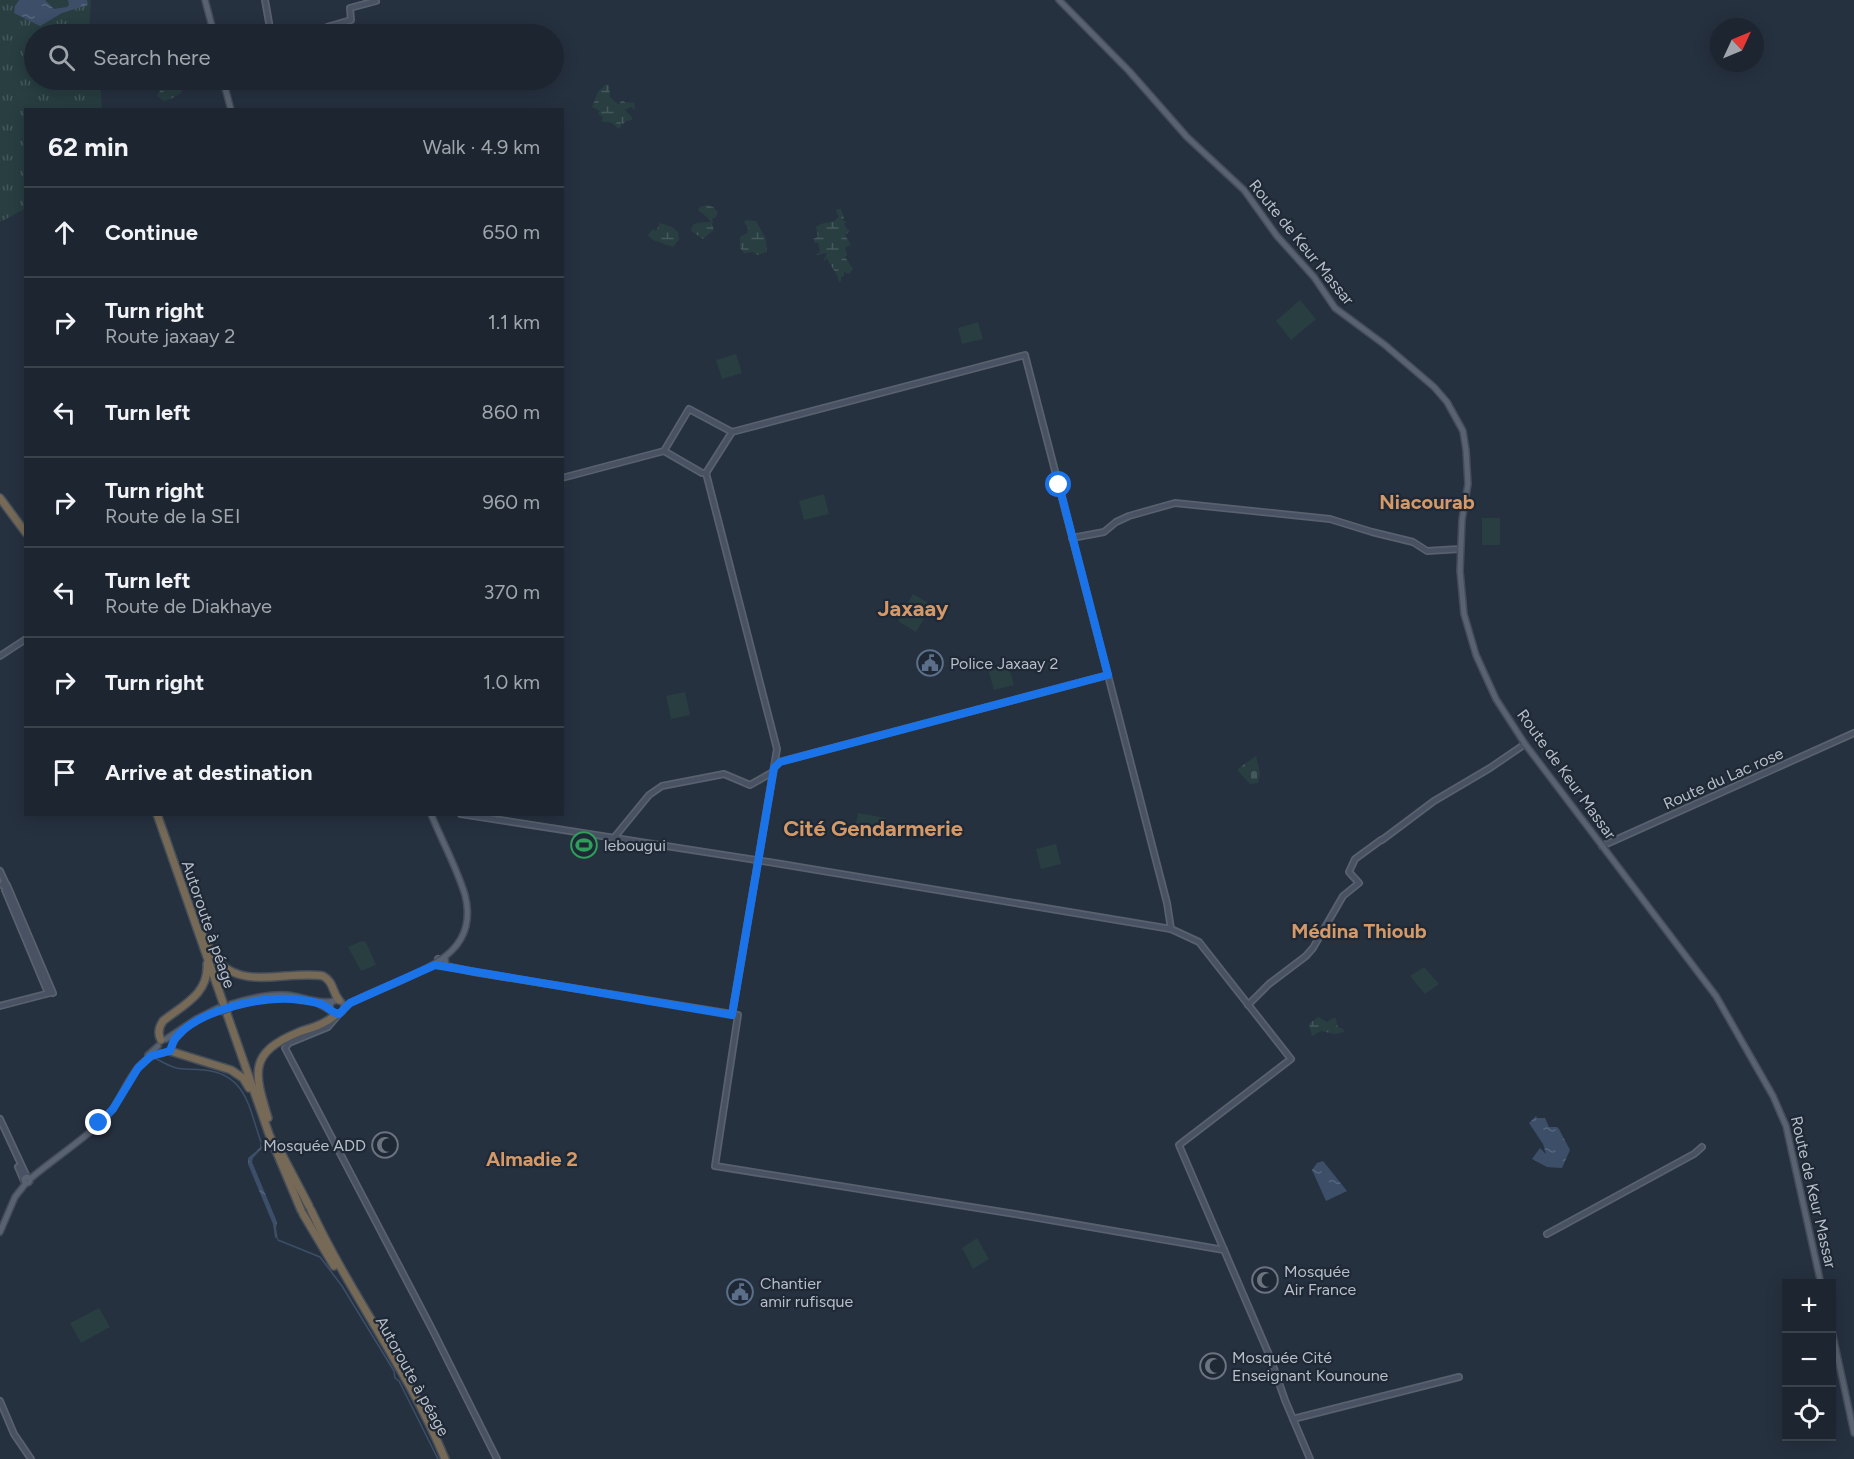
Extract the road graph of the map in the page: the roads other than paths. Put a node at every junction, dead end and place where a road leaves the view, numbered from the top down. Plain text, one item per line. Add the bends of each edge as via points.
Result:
1 (204, 0) edge
2 (265, 0) edge
3 (374, 0) edge
4 (1059, 0) edge
5 (210, 24) edge
6 (269, 24) edge
7 (337, 24) edge
8 (227, 90) edge
9 (231, 108) edge
10 (732, 432) junction
11 (664, 451) junction
12 (706, 473) junction
13 (564, 477) edge
14 (0, 493) edge
15 (0, 498) edge
16 (24, 525) edge
17 (24, 530) edge
18 (1072, 538) junction
19 (1460, 549) junction
20 (24, 640) edge
21 (0, 656) edge
22 (1108, 675) junction
23 (1854, 733) edge
24 (1525, 744) junction
25 (775, 766) junction
26 (160, 816) edge
27 (430, 816) edge
28 (474, 816) edge
29 (613, 838) junction
30 (1602, 846) junction
31 (759, 862) junction
32 (0, 870) edge
33 (3, 884) edge
34 (1171, 929) junction
35 (202, 938) junction
36 (441, 962) junction
37 (338, 1001) junction
38 (1248, 1005) junction
39 (0, 1006) edge
40 (232, 1006) junction
41 (344, 1009) junction
42 (219, 1010) junction
43 (336, 1013) junction
44 (735, 1015) junction
45 (162, 1042) junction
46 (168, 1050) junction
47 (0, 1119) edge
48 (0, 1126) edge
49 (270, 1131) junction
50 (1702, 1147) dead end
51 (26, 1180) junction
52 (0, 1227) edge
53 (0, 1232) edge
54 (1547, 1234) dead end
55 (1224, 1250) junction
56 (1820, 1279) edge
57 (1832, 1333) edge
58 (1459, 1377) dead end
59 (0, 1401) edge
60 (1293, 1419) junction
61 (1854, 1433) edge
62 (31, 1459) edge
63 (443, 1459) edge
64 (497, 1459) edge
65 (1310, 1459) edge

1 - 5 main road
2 - 6 street
3 - 7 street via 349,9 351,20
4 - 19 main road, Route de Keur Massar via 1187,137 1240,186 1335,308 1385,345 1445,398 1463,431 1466,450 1468,484
8 - 9 main road
10 - 11 street via 689,409
10 - 12 street
10 - 18 street via 1025,355
11 - 12 street
11 - 13 street
12 - 25 street via 776,738
14 - 16 highway
15 - 17 highway
18 - 19 street via 1104,532 1128,516 1175,502 1330,519 1413,542 1426,551
18 - 22 street
19 - 24 main road, Route de Keur Massar via 1464,614 1474,650 1496,699
20 - 21 street
22 - 25 street
22 - 34 street
23 - 30 street, Route du Lac rose
24 - 30 main road, Route de Keur Massar
24 - 38 street via 1434,801 1355,859 1349,872 1359,883 1343,896 1313,948
25 - 29 street via 750,785 724,774 662,786 649,795
25 - 31 street
26 - 35 highway, Autoroute à péage
27 - 36 main road via 464,906 460,932
28 - 29 street
29 - 31 street
30 - 56 main road, Route de Keur Massar via 1716,996 1778,1105
31 - 34 street
31 - 44 street
32 - 33 street
33 - 39 street via 50,993
34 - 38 street via 1200,942
35 - 37 highway via 230,971 255,977 323,976
35 - 45 highway via 207,964 205,981 198,993 163,1021 159,1030
35 - 49 highway
36 - 37 main road via 353,999
36 - 41 main road
36 - 44 street
37 - 40 main road via 277,995
37 - 41 main road
37 - 43 main road via 330,1005
38 - 55 street via 1291,1059 1179,1145
40 - 42 main road, bridge
40 - 43 main road via 277,998 321,1004
41 - 43 main road
42 - 45 main road via 196,1019
42 - 46 main road via 191,1025
43 - 49 highway via 325,1022 275,1043 262,1056 257,1077
43 - 64 street via 328,1027 285,1048
44 - 55 street via 715,1166
45 - 46 main road
45 - 46 main road via 171,1042
45 - 51 main road via 133,1069 107,1112
46 - 49 highway via 238,1074 249,1087
46 - 51 main road via 151,1056 138,1068 113,1109 99,1123
47 - 51 street
48 - 51 street
49 - 63 highway via 340,1269 405,1377
49 - 63 highway, Autoroute à péage via 302,1212 403,1380
50 - 54 street
51 - 52 main road via 14,1194
51 - 53 main road
55 - 60 street
57 - 61 main road
58 - 60 street
59 - 62 street via 14,1434
60 - 65 street

